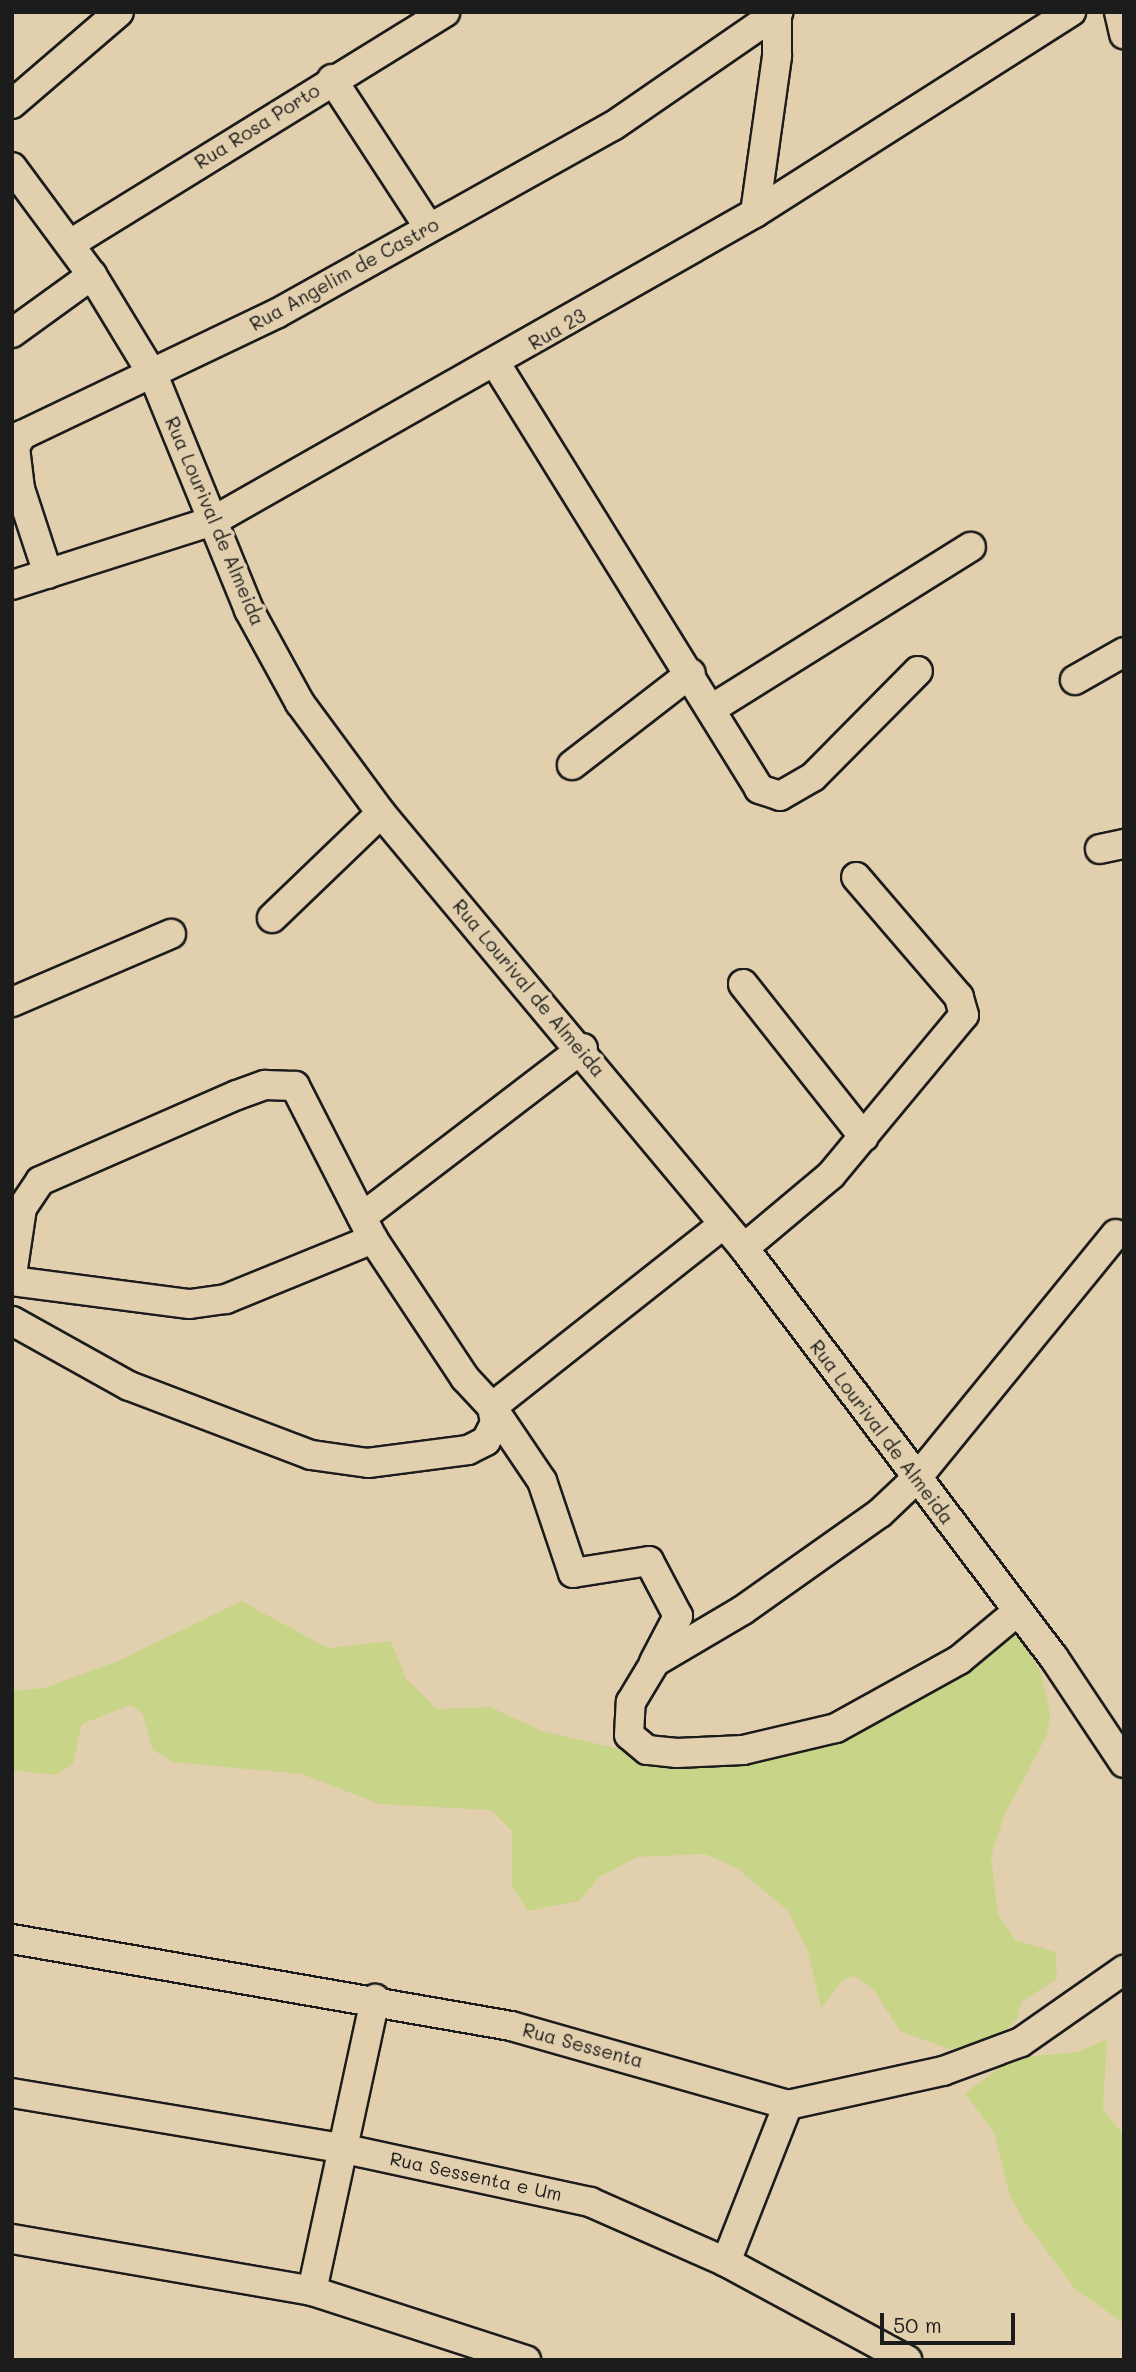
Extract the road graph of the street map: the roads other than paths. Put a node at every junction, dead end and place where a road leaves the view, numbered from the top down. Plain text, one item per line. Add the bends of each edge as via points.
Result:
1 (120, 12) edge
2 (445, 12) edge
3 (1071, 12) edge
4 (1119, 12) edge
5 (777, 13) edge
6 (1124, 34) edge
7 (332, 79) junction
8 (12, 104) edge
9 (12, 167) edge
10 (755, 213) junction
11 (428, 226) junction
12 (70, 244) junction
13 (92, 275) junction
14 (12, 333) edge
15 (496, 364) junction
16 (154, 377) junction
17 (213, 521) junction
18 (971, 547) dead end
19 (48, 574) junction
20 (12, 584) edge
21 (1124, 652) edge
22 (918, 671) dead end
23 (691, 673) junction
24 (1075, 680) dead end
25 (713, 708) junction
26 (572, 765) dead end
27 (381, 813) junction
28 (856, 877) dead end
29 (272, 918) dead end
30 (171, 934) dead end
31 (743, 984) dead end
32 (12, 1002) edge
33 (583, 1048) junction
34 (864, 1138) junction
35 (724, 1224) junction
36 (368, 1228) junction
37 (1116, 1234) dead end
38 (744, 1248) junction
39 (12, 1275) edge
40 (12, 1281) edge
41 (12, 1321) edge
42 (492, 1407) junction
43 (916, 1479) junction
44 (1018, 1611) junction
45 (651, 1667) junction
46 (1124, 1763) edge
47 (12, 1939) edge
48 (1124, 1969) edge
49 (375, 1999) junction
50 (12, 2093) edge
51 (788, 2105) junction
52 (345, 2149) junction
53 (12, 2239) edge
54 (726, 2262) junction
55 (312, 2291) junction
56 (526, 2360) edge
57 (906, 2360) edge

1 - 8 street
2 - 7 street, Rua Rosa Porto
3 - 10 street, Rua 23
4 - 6 street
5 - 10 street via 777,56
5 - 11 street, Rua Angelim de Castro via 613,126
7 - 11 street
7 - 12 street, Rua Rosa Porto
9 - 12 street, Rua Lourival de Almeida
10 - 15 street, Rua 23
11 - 16 street, Rua Angelim de Castro
12 - 13 street, Rua Lourival de Almeida
13 - 14 street
13 - 16 street, Rua Lourival de Almeida
15 - 17 street, Rua 23
15 - 23 street
16 - 17 street, Rua Lourival de Almeida
16 - 19 street, Rua Angelim de Castro via 36,425 17,442 20,489
17 - 19 street, Rua 23
17 - 27 street, Rua Lourival de Almeida via 249,610 300,704
18 - 25 street
19 - 20 street, Rua 23
21 - 24 street
22 - 25 street via 813,777 780,796 748,780
23 - 25 street
23 - 26 street
27 - 29 street
27 - 33 street, Rua Lourival de Almeida
28 - 34 street via 959,997 964,1015
30 - 32 street
31 - 34 street
33 - 35 street, Rua Lourival de Almeida
33 - 36 street
34 - 38 street via 831,1175
35 - 38 street, Rua Lourival de Almeida
35 - 42 street
36 - 39 street via 298,1088 265,1085 40,1181 22,1208
36 - 40 street via 226,1299 190,1304
36 - 42 street via 465,1378
37 - 43 street
38 - 43 street, Rua Lourival de Almeida
41 - 42 street via 129,1386 311,1455 368,1463 468,1450 492,1434
42 - 45 street via 542,1481 573,1573 649,1561 678,1616
43 - 44 street, Rua Lourival de Almeida
43 - 45 street via 849,1535
44 - 45 street via 959,1660 836,1728 743,1750 677,1754 637,1745 628,1718
44 - 46 street, Rua Lourival de Almeida
47 - 49 street, Rua Sessenta
48 - 51 street, Rua Sessenta via 1021,2042 943,2071
49 - 51 street, Rua Sessenta via 511,2025
49 - 52 street
50 - 52 street, Rua Sessenta e Um
51 - 54 street
52 - 54 street, Rua Sessenta e Um via 590,2202
52 - 55 street
53 - 55 street
54 - 57 street, Rua Sessenta e Um
55 - 56 street

